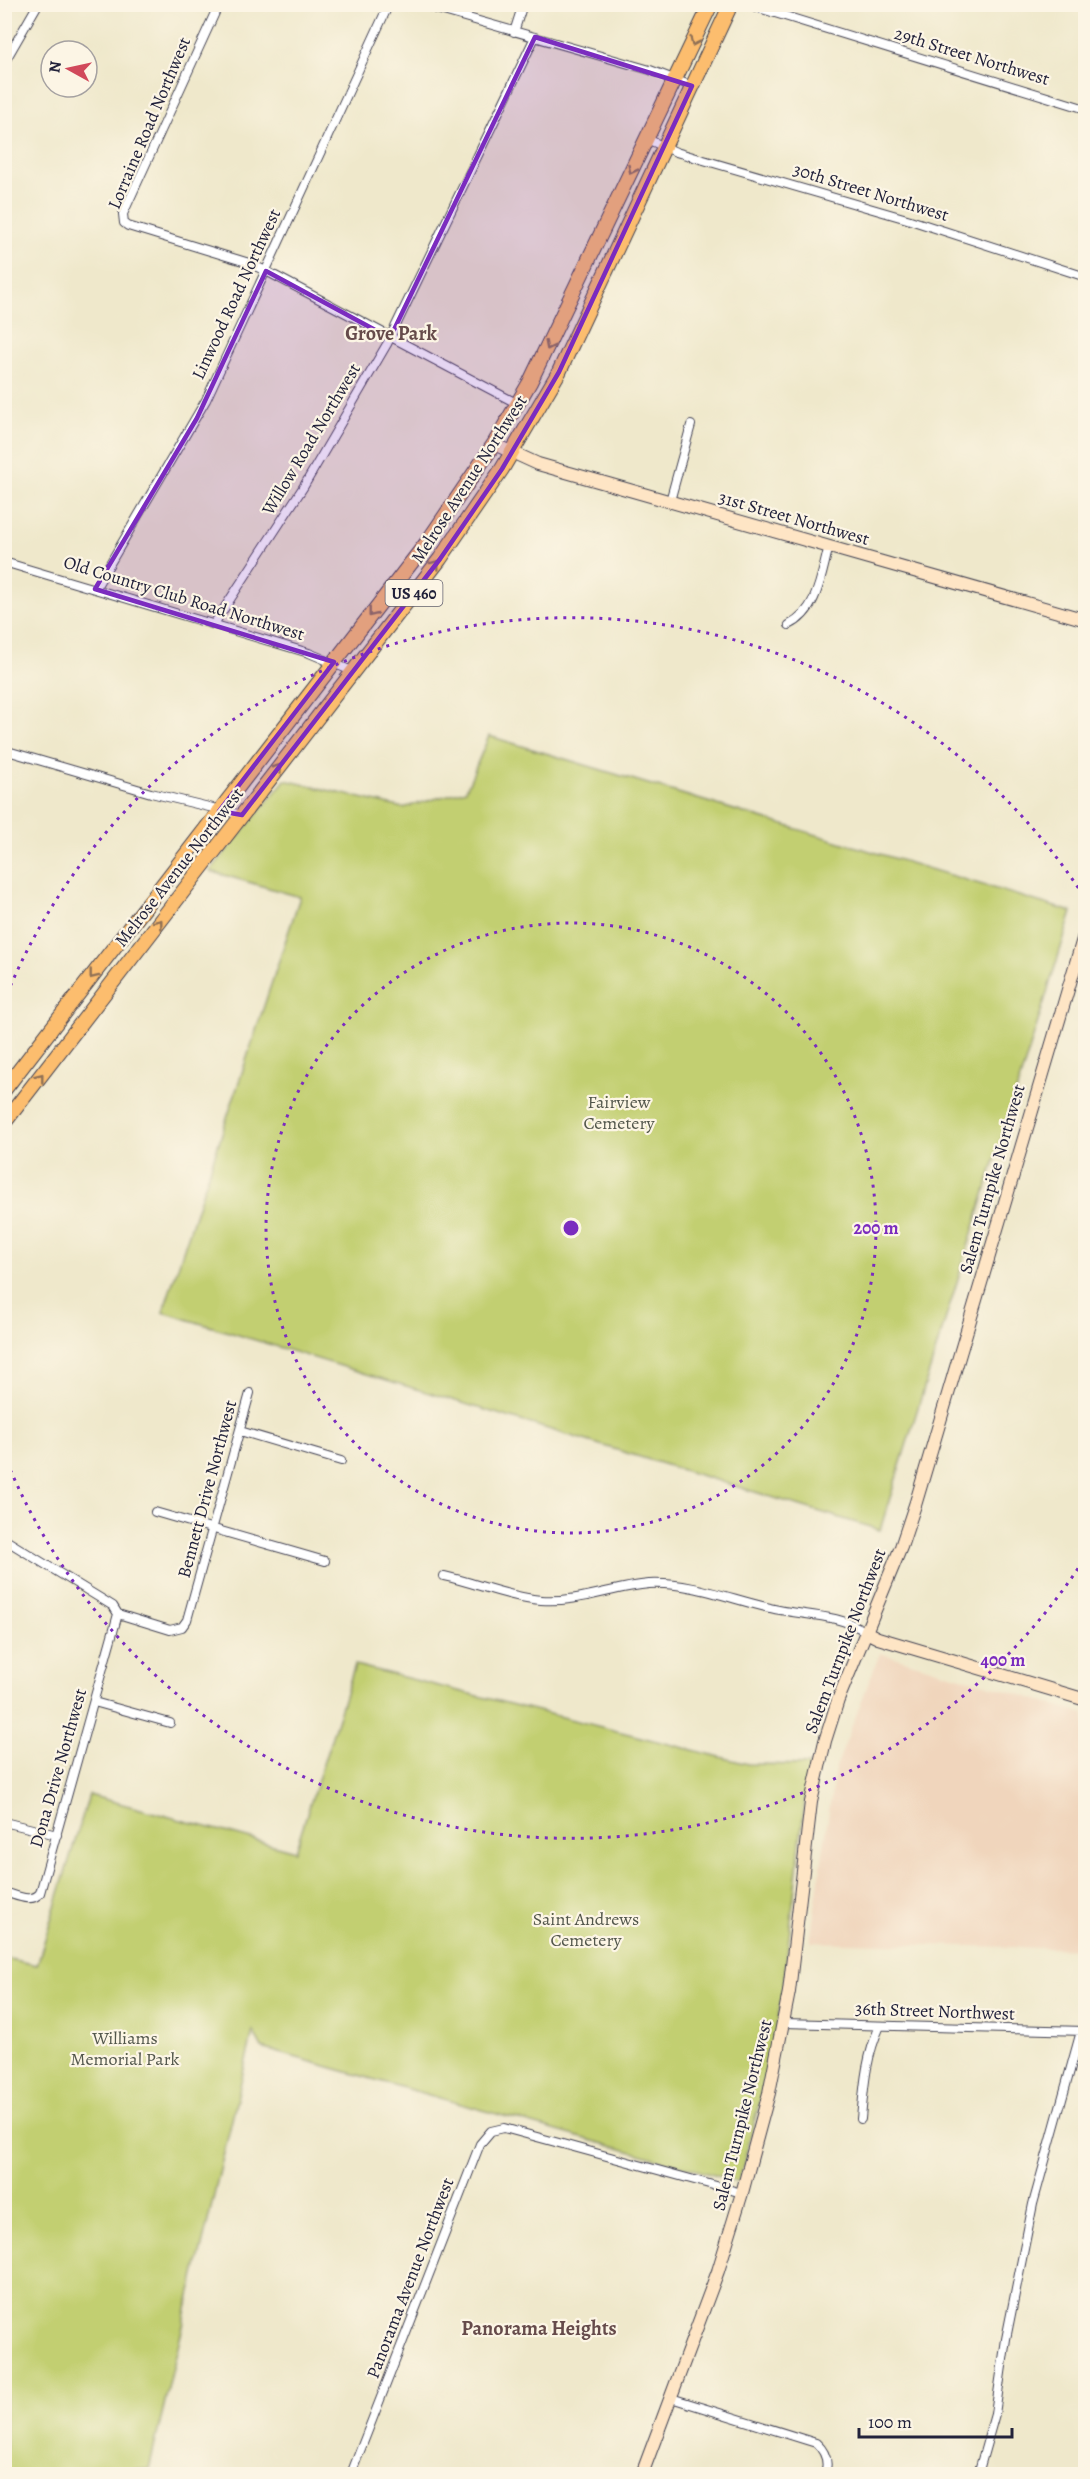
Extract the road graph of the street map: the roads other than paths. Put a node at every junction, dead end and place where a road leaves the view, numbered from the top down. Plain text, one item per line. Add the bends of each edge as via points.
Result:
1 (38, 4) edge
2 (219, 4) edge
3 (389, 4) edge
4 (419, 4) edge
5 (523, 4) edge
6 (711, 4) edge
7 (731, 4) edge
8 (746, 4) edge
9 (514, 32) junction
10 (535, 37) junction
11 (4, 63) edge
12 (676, 80) junction
13 (692, 86) junction
14 (1086, 109) edge
15 (647, 139) junction
16 (664, 147) junction
17 (266, 271) junction
18 (1086, 277) edge
19 (390, 338) junction
20 (518, 404) junction
21 (691, 425) dead end
22 (494, 444) junction
23 (512, 453) junction
24 (670, 501) junction
25 (829, 546) junction
26 (4, 562) edge
27 (95, 589) junction
28 (1086, 620) edge
29 (214, 624) junction
30 (789, 625) dead end
31 (334, 662) junction
32 (352, 671) junction
33 (4, 750) edge
34 (219, 811) junction
35 (242, 816) junction
36 (1086, 929) edge
37 (4, 1090) edge
38 (4, 1124) edge
39 (250, 1393) dead end
40 (240, 1431) junction
41 (342, 1461) dead end
42 (155, 1512) dead end
43 (213, 1528) junction
44 (4, 1539) edge
45 (325, 1561) dead end
46 (444, 1576) dead end
47 (118, 1614) junction
48 (866, 1632) junction
49 (1086, 1700) edge
50 (94, 1701) junction
51 (170, 1723) dead end
52 (4, 1822) edge
53 (57, 1835) junction
54 (4, 1892) edge
55 (784, 2023) junction
56 (880, 2026) junction
57 (1083, 2031) edge
58 (861, 2119) dead end
59 (742, 2193) junction
60 (671, 2398) junction
61 (826, 2472) edge
62 (351, 2475) edge
63 (642, 2475) edge
64 (978, 2475) edge

1 - 11 street
2 - 17 street, Lorraine Road Northwest via 123,214 124,223
3 - 17 street, Linwood Road Northwest
4 - 9 street
5 - 9 street
6 -> 12 main road, Melrose Avenue Northwest / US 460
7 - 13 main road, Melrose Avenue Northwest / US 460
8 - 14 street, 29th Street Northwest
9 - 10 street
10 - 12 street
10 - 19 street, Willow Road Northwest
12 - 13 street
12 - 15 main road, Melrose Avenue Northwest / US 460
13 - 16 main road, Melrose Avenue Northwest / US 460
15 - 16 street, 30th Street Northwest
15 -> 20 main road, Melrose Avenue Northwest / US 460 via 553,339
16 - 18 street, 30th Street Northwest
16 - 23 main road, Melrose Avenue Northwest / US 460 via 573,344
17 - 19 street
17 - 27 street, Linwood Road Northwest via 197,418
19 - 20 street
19 - 29 street, Willow Road Northwest via 304,486
20 - 22 main road, Melrose Avenue Northwest / US 460
21 - 24 street
22 - 23 street, 31st Street Northwest
22 -> 31 main road, Melrose Avenue Northwest / US 460 via 428,541
23 - 24 street, 31st Street Northwest
32 -> 23 main road, Melrose Avenue Northwest / US 460 via 440,559
24 - 25 street, 31st Street Northwest
25 - 28 street, 31st Street Northwest
25 - 30 street via 813,600 805,614
26 - 27 street, Old Country Club Road Northwest
27 - 29 street, Old Country Club Road Northwest
29 - 31 street, Old Country Club Road Northwest
31 - 32 street, Old Country Club Road Northwest
31 - 34 main road, Melrose Avenue Northwest / US 460
35 -> 32 main road, Melrose Avenue Northwest / US 460
33 - 34 street
34 - 35 street
34 -> 37 main road, Melrose Avenue Northwest / US 460
38 -> 35 main road, Melrose Avenue Northwest / US 460
36 - 48 street, Salem Turnpike Northwest via 916,1502
39 - 40 street, Bennett Drive Northwest
40 - 41 street
40 - 43 street, Bennett Drive Northwest
42 - 43 street
43 - 45 street
43 - 47 street, Bennett Drive Northwest via 186,1623 176,1630
44 - 47 street via 112,1606
46 - 48 street via 542,1600 579,1598 632,1586 674,1584 770,1609 846,1621
47 - 50 street, Dona Drive Northwest
48 - 49 street
48 - 55 street, Salem Turnpike Northwest via 838,1700 818,1765
50 - 51 street
50 - 53 street, Dona Drive Northwest
52 - 53 street
53 - 54 street, Dona Drive Northwest via 37,1897 30,1899
55 - 56 street, 36th Street Northwest
55 - 59 street, Salem Turnpike Northwest
56 - 57 street, 36th Street Northwest
56 - 58 street via 864,2077
57 - 64 street via 1033,2204 995,2414
59 - 60 street, Salem Turnpike Northwest via 715,2282
59 - 62 street, Panorama Avenue Northwest via 526,2133 497,2128 491,2131 480,2144
60 - 61 street via 811,2441 825,2454
60 - 63 street, Salem Turnpike Northwest

